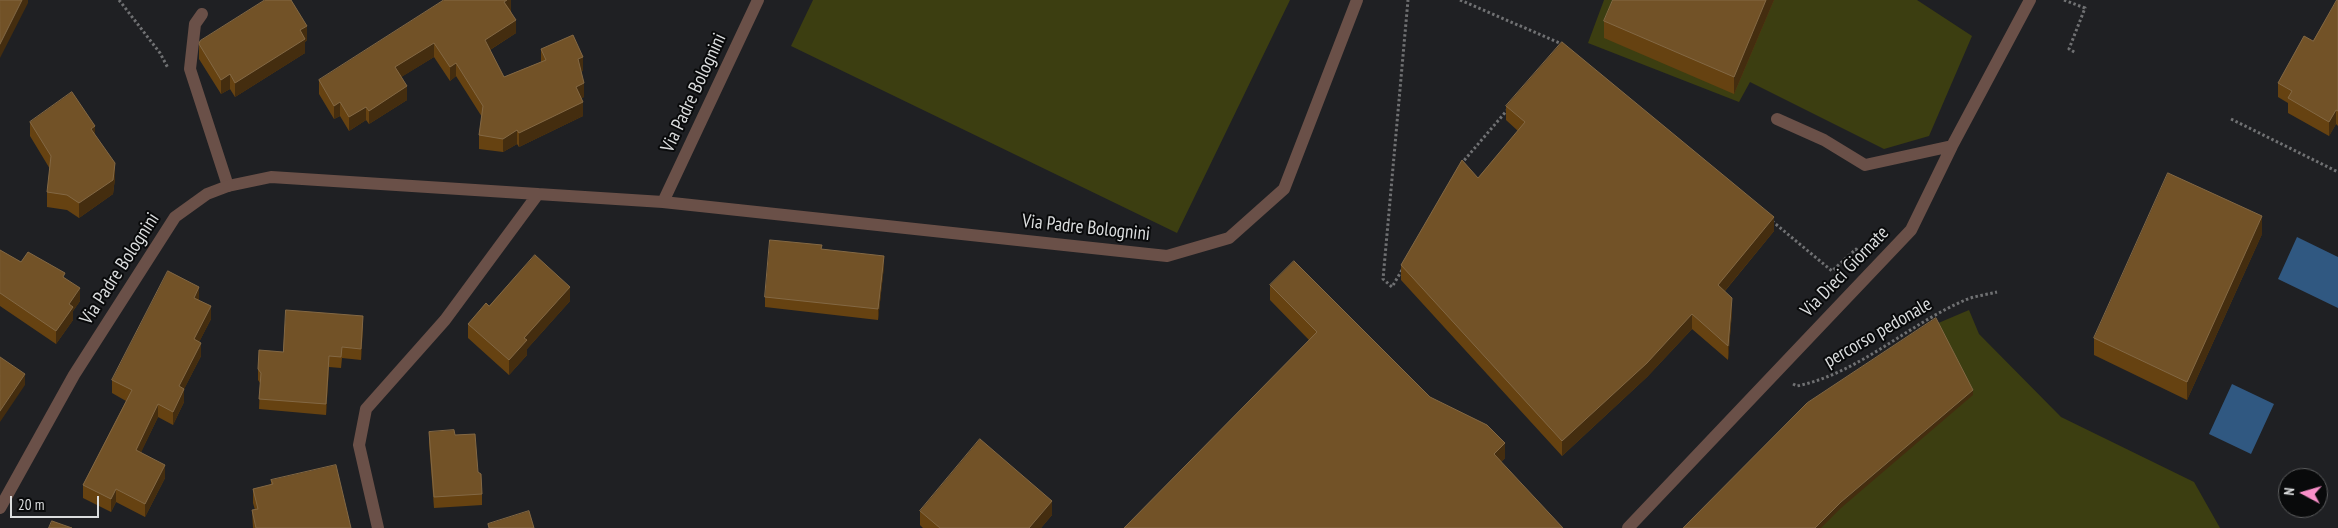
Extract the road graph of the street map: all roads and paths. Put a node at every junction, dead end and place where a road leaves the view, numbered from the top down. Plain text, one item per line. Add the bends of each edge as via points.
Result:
1 (758, 0) edge
2 (1357, 0) edge
3 (1408, 0) edge
4 (1460, 0) edge
5 (2030, 0) edge
6 (2064, 0) edge
7 (202, 14) dead end
8 (1556, 52) edge
9 (2076, 52) dead end
10 (1512, 104) edge
11 (1777, 119) dead end
12 (2231, 119) dead end
13 (1952, 146) junction
14 (1457, 171) edge
15 (2338, 172) edge
16 (228, 186) junction
17 (538, 194) junction
18 (663, 202) junction
19 (1765, 215) edge
20 (1856, 250) dead end
21 (1406, 262) edge
22 (1997, 292) dead end
23 (1777, 371) junction
24 (0, 508) edge
25 (378, 528) edge
26 (1628, 528) edge

1 - 18 street, Via Padre Bolognini
2 - 18 street, Via Padre Bolognini via 1284,189 1229,238 1167,256
3 - 21 path via 1383,279 1392,287
4 - 8 path via 1558,40 1563,44
5 - 13 street, Via Dieci Giornate
6 - 9 path via 2085,8 2069,49
7 - 16 street via 195,24 190,69
10 - 14 path
11 - 13 street via 1824,140 1865,166
12 - 15 path
13 - 23 street, Via Dieci Giornate via 1911,230
16 - 17 street, Via Padre Bolognini via 271,176
16 - 24 street, Via Padre Bolognini via 207,194 176,217 74,375
17 - 18 street, Via Padre Bolognini
17 - 25 street via 445,320 366,409 359,444
19 - 20 path via 1832,271
22 - 23 path, percorso pedonale via 1965,300 1820,382 1797,386
23 - 26 street, Via Dieci Giornate

